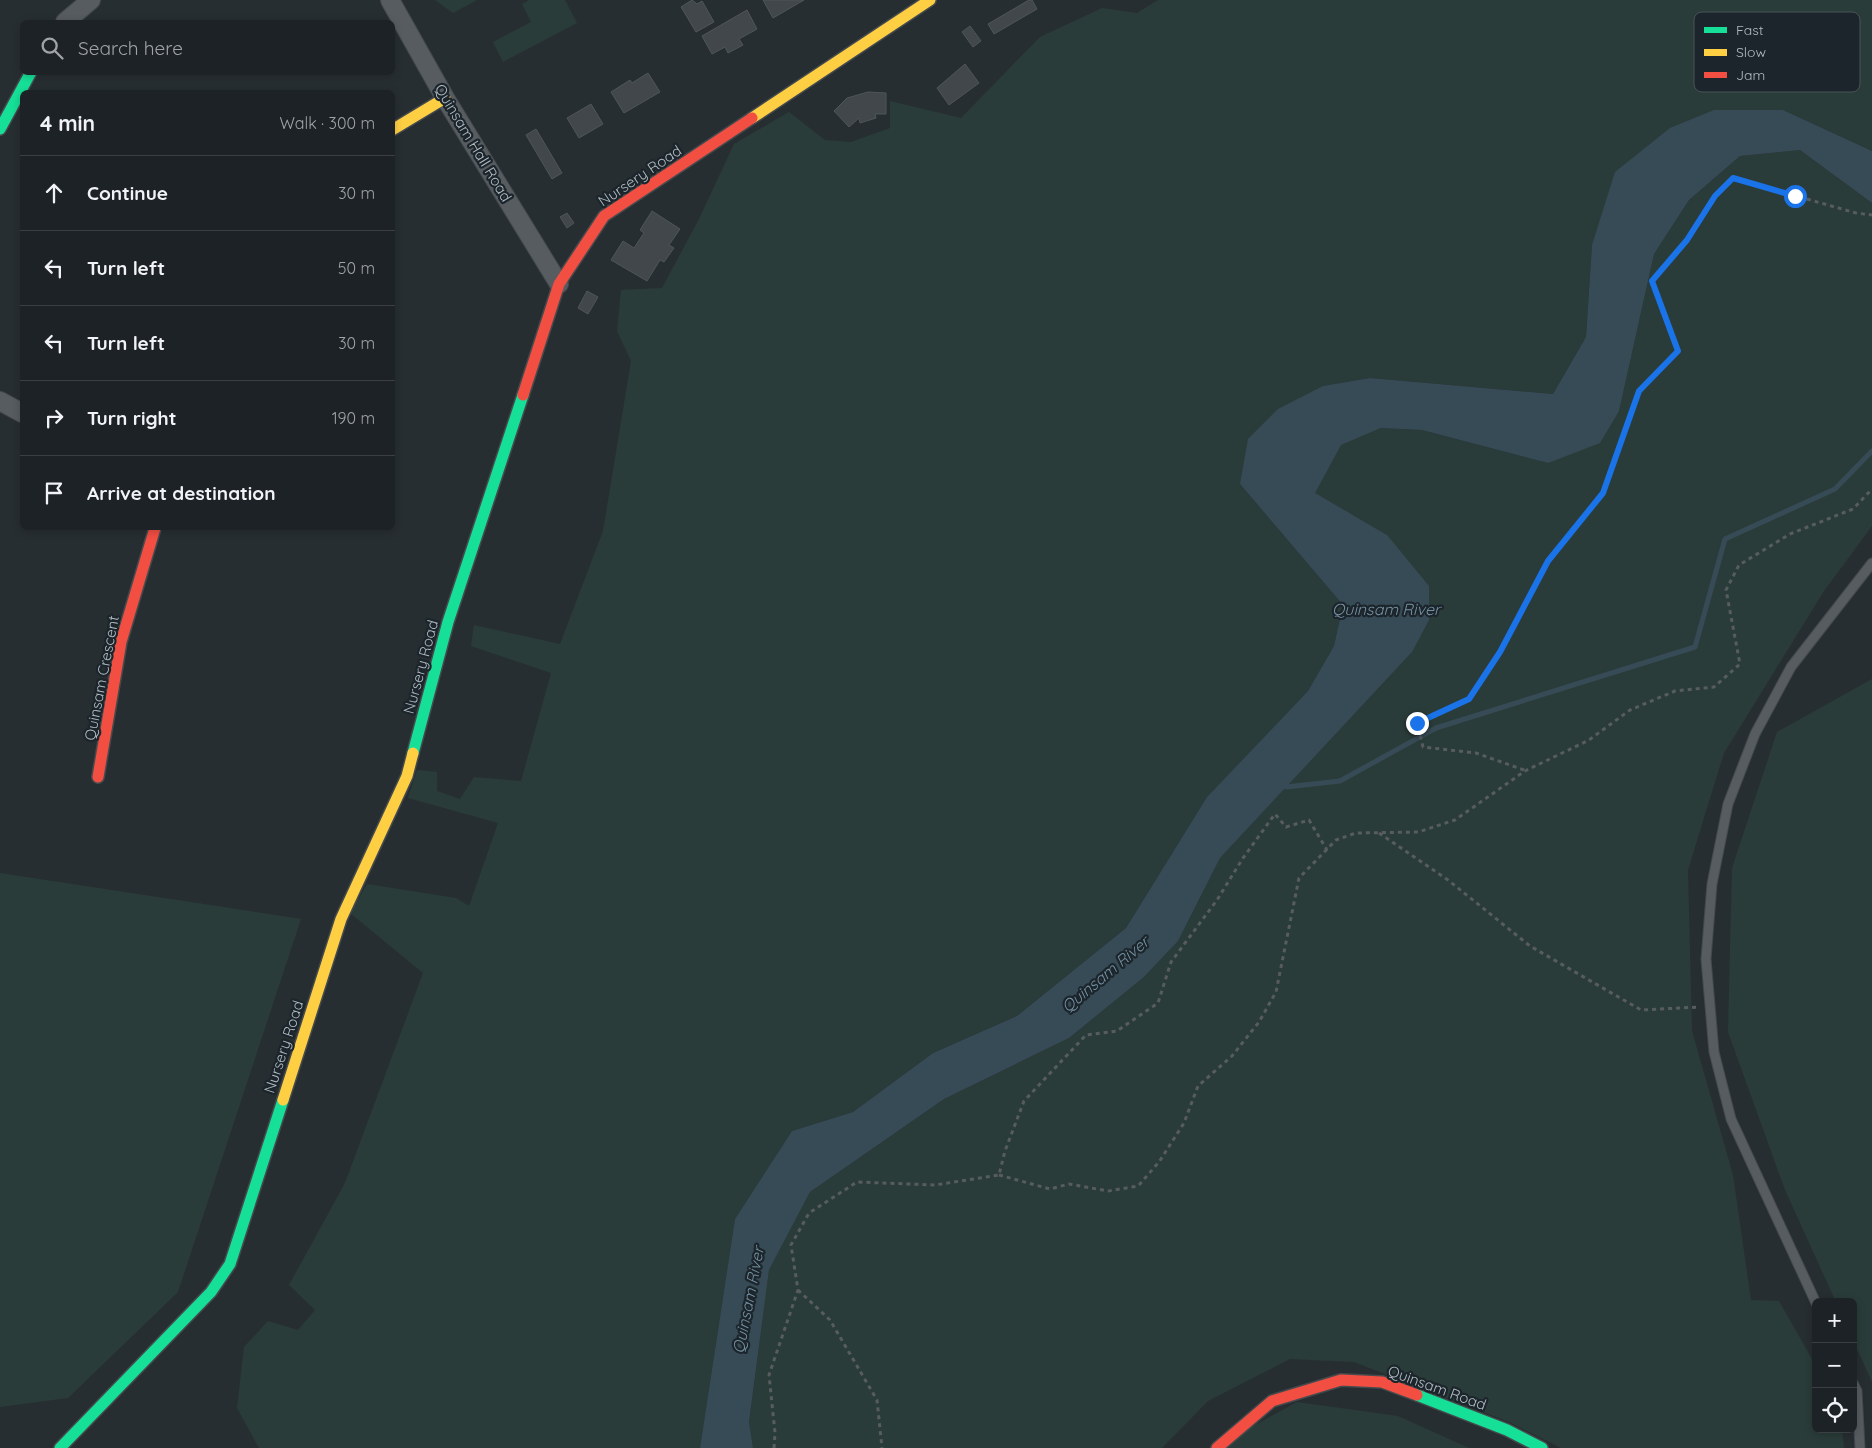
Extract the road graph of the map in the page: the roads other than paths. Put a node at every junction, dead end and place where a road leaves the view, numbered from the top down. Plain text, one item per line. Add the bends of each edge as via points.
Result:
1 (91, 0) edge
2 (390, 0) edge
3 (930, 0) edge
4 (67, 20) edge
5 (29, 75) edge
6 (21, 90) edge
7 (20, 92) edge
8 (445, 98) junction
9 (395, 128) edge
10 (0, 129) edge
11 (559, 284) junction
12 (0, 401) edge
13 (20, 412) edge
14 (154, 530) edge
15 (1872, 563) edge
16 (98, 777) dead end
17 (1814, 1298) edge
18 (1855, 1388) edge
19 (60, 1448) edge
20 (1217, 1448) edge
21 (1542, 1448) edge
22 (1860, 1448) edge

1 - 4 street
2 - 8 street, Quinsam Hall Road
3 - 11 street, Nursery Road via 604,216
5 - 6 street
7 - 10 street
8 - 9 street
8 - 11 street, Quinsam Hall Road
11 - 19 street, Nursery Road via 448,622 407,776 341,919 230,1264 211,1292
12 - 13 street
14 - 16 street, Quinsam Crescent via 122,642
15 - 17 lane via 1791,667 1755,734 1728,804 1712,884 1706,958 1714,1052 1731,1119
18 - 22 lane
20 - 21 street, Quinsam Road via 1272,1401 1342,1380 1382,1382 1506,1430

